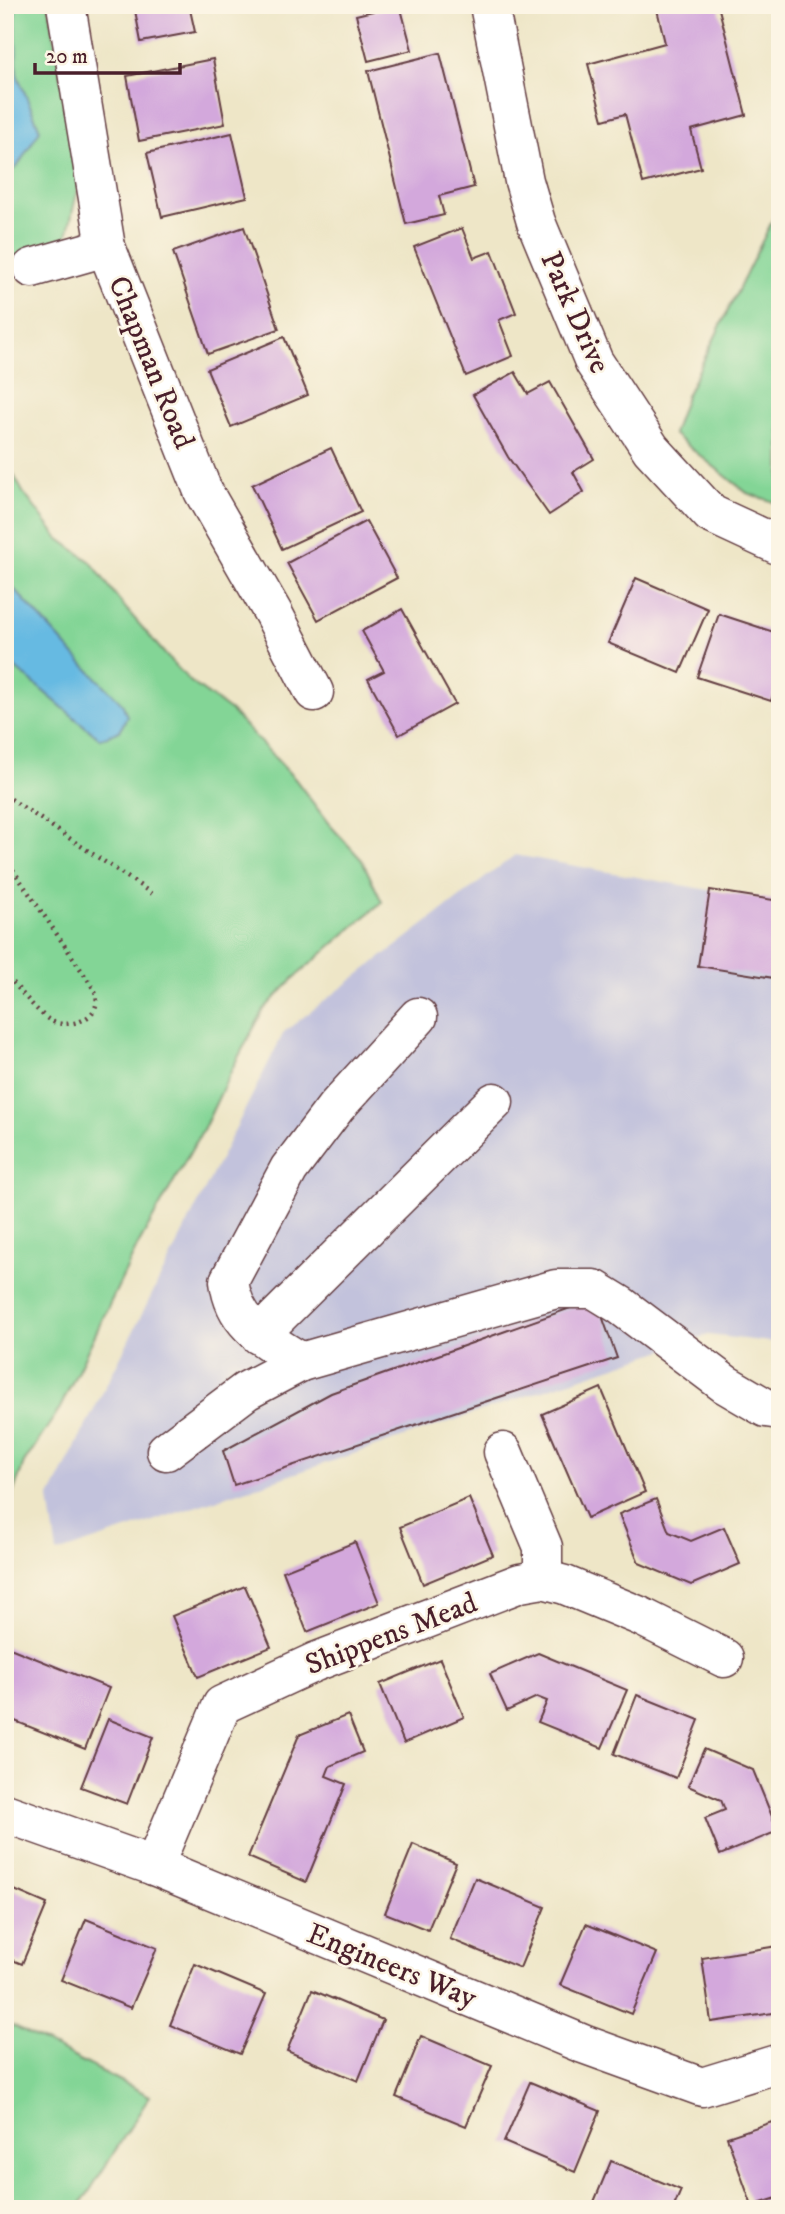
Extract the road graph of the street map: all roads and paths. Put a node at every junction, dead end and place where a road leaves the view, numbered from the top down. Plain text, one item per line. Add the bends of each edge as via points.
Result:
1 (66, 5) edge
2 (489, 5) edge
3 (106, 247) junction
4 (32, 268) dead end
5 (780, 547) edge
6 (314, 692) dead end
7 (5, 795) edge
8 (5, 858) edge
9 (154, 895) dead end
10 (5, 974) edge
11 (418, 1017) dead end
12 (494, 1102) dead end
13 (259, 1335) junction
14 (302, 1362) junction
15 (780, 1410) edge
16 (166, 1451) dead end
17 (503, 1452) dead end
18 (543, 1579) junction
19 (723, 1658) dead end
20 (5, 1813) edge
21 (154, 1866) junction
22 (780, 2063) edge

1 - 3 street, Chapman Road
2 - 5 street, Park Drive via 524,181 594,362 651,449 711,514
3 - 4 street
3 - 6 street, Chapman Road via 202,491
7 - 9 path
8 - 10 path via 88,980 96,996 95,1008 86,1019 66,1026 49,1020
11 - 13 street via 336,1107 289,1169 229,1281 237,1311
12 - 13 street
13 - 14 street
14 - 15 street via 556,1289 594,1289 724,1384 766,1408
14 - 16 street via 246,1391
17 - 18 street via 543,1547
18 - 19 street via 640,1616
18 - 21 street, Shippens Mead via 520,1583 332,1655 222,1705
20 - 21 street, Engineers Way
21 - 22 street, Engineers Way via 583,2044 702,2087

